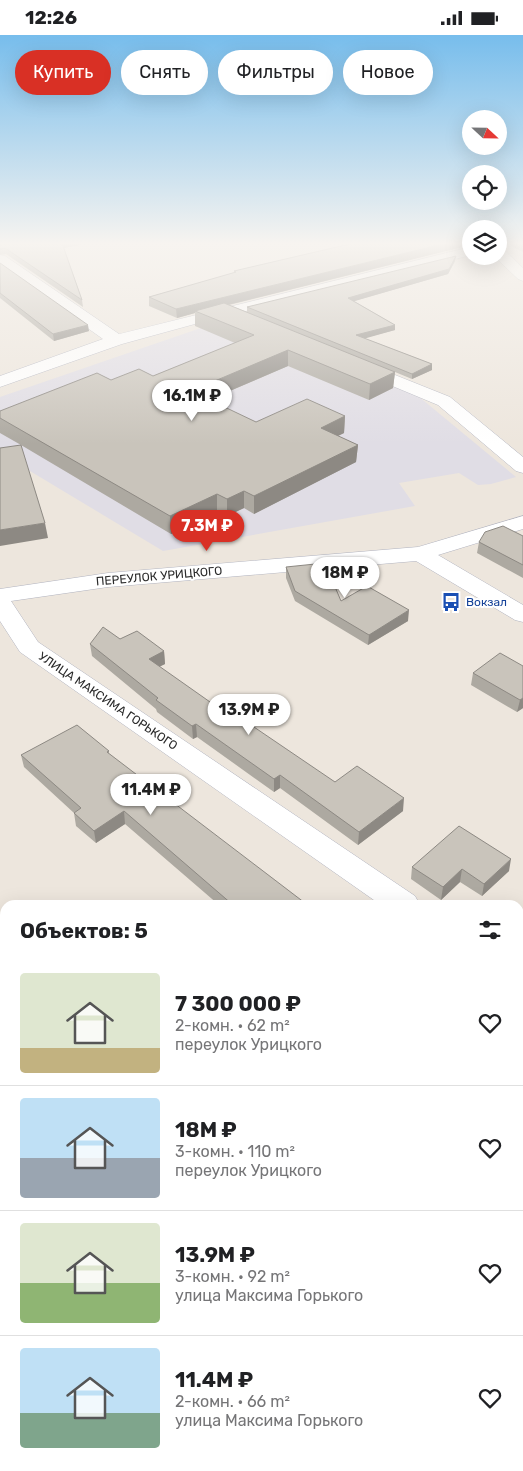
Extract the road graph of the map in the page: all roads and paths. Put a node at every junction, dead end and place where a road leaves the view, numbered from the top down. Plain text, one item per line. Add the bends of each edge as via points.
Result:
1 (73, 310) edge
2 (229, 310) edge
3 (225, 311) junction
4 (262, 326) edge
5 (116, 340) junction
6 (344, 359) edge
7 (0, 382) edge
8 (523, 467) edge
9 (523, 522) edge
10 (420, 554) junction
11 (0, 596) edge
12 (0, 601) edge
13 (523, 615) edge
14 (397, 900) edge

1 - 5 street
2 - 3 street
3 - 4 street
3 - 5 street
5 - 7 street
6 - 8 street via 444,401
9 - 10 street, ПЕРЕУЛОК УРИЦКОГО
10 - 11 street, ПЕРЕУЛОК УРИЦКОГО via 108,579
10 - 13 street
12 - 14 street, УЛИЦА МАКСИМА ГОРЬКОГО via 29,647

